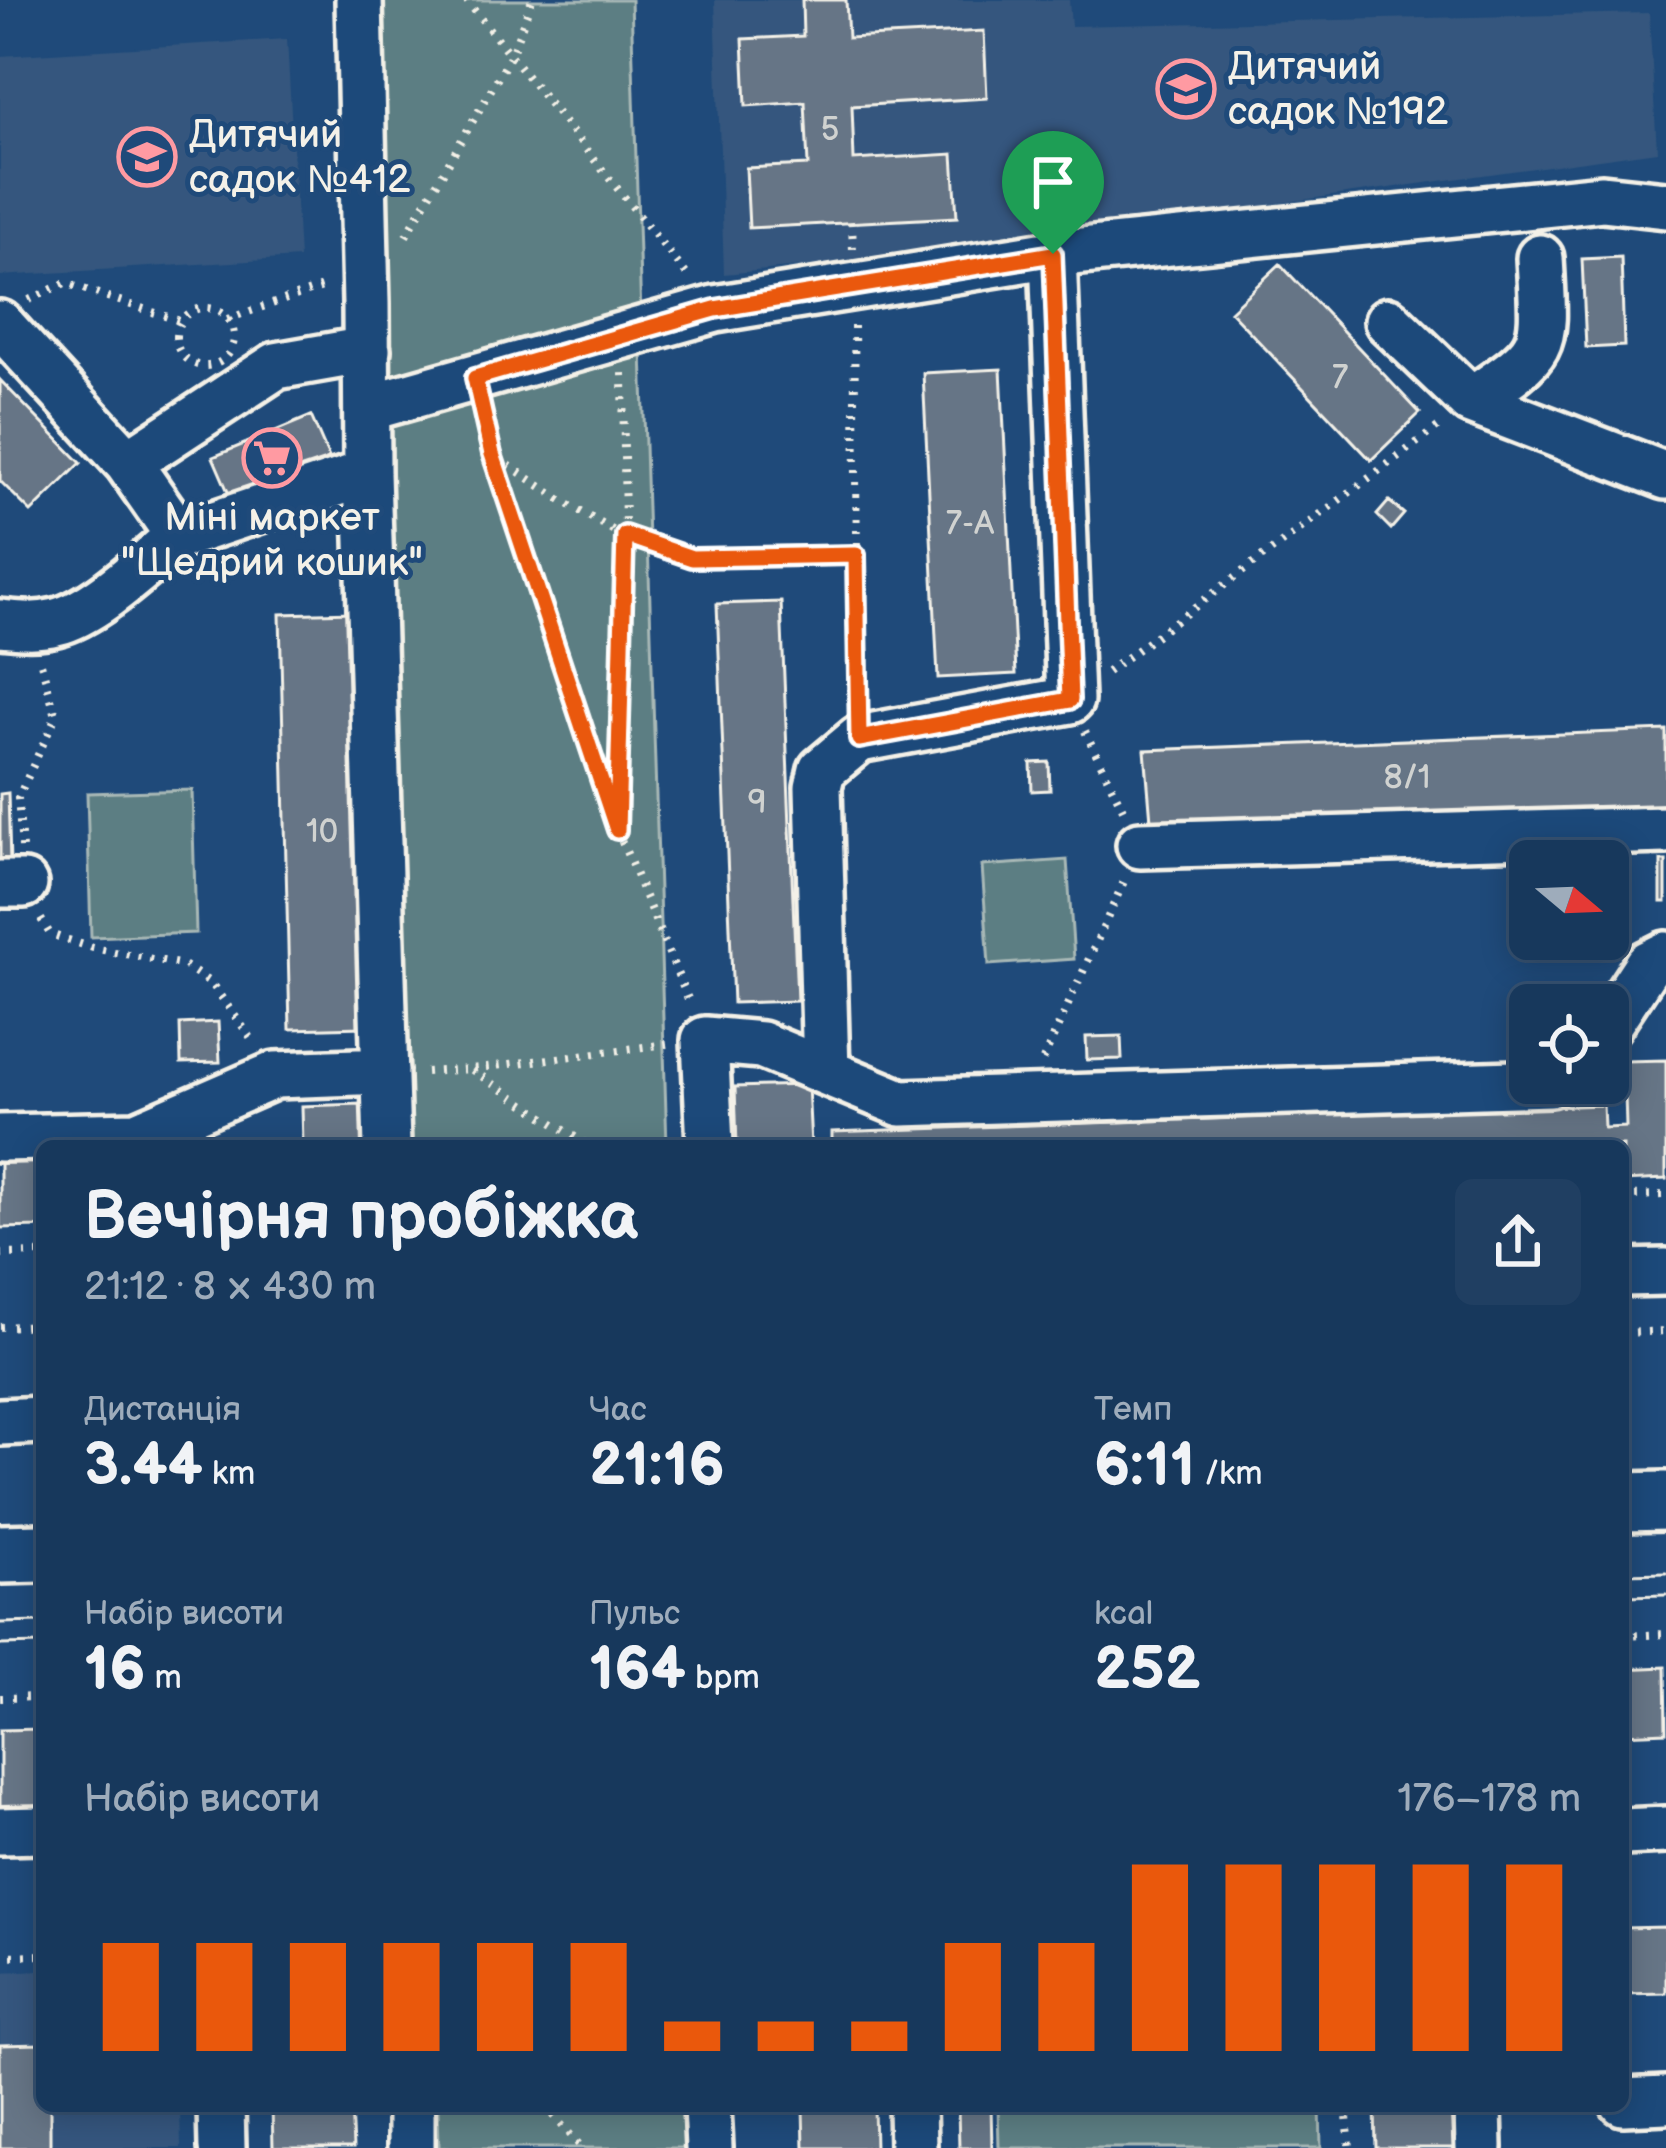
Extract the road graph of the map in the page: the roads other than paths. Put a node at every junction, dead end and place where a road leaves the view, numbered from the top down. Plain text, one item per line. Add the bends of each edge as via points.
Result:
1 (359, 0) edge
2 (1666, 205) edge
3 (1053, 254) junction
4 (1540, 258) dead end
5 (11, 313) edge
6 (1388, 320) dead end
7 (367, 350) junction
8 (1471, 401) junction
9 (367, 408) junction
10 (128, 463) junction
11 (367, 473) junction
12 (1666, 476) edge
13 (179, 536) junction
14 (16, 625) edge
15 (1666, 830) edge
16 (1141, 845) road end
17 (1666, 955) edge
18 (1629, 993) edge
19 (385, 1071) junction
20 (826, 1072) junction
21 (1509, 1084) edge
22 (0, 1138) edge
23 (387, 1140) edge
24 (710, 1140) edge
25 (1666, 1272) edge
26 (1629, 1273) edge
27 (36, 1420) edge
28 (0, 1421) edge
29 (1666, 1501) edge
30 (1629, 1502) edge
31 (36, 1552) edge
32 (0, 1554) edge
33 (36, 1830) edge
34 (0, 1831) edge
35 (1666, 1831) edge
36 (1629, 1832) edge
37 (1666, 2100) edge
38 (1629, 2102) edge
39 (221, 2112) edge
40 (411, 2112) edge
41 (707, 2112) edge
42 (911, 2112) edge
43 (1478, 2112) edge
44 (222, 2148) edge
45 (411, 2148) edge
46 (709, 2148) edge
47 (913, 2148) edge
48 (1479, 2148) edge

1 - 7 street
2 - 3 street via 1602,198
3 - 9 street via 715,309
3 - 20 street via 1070,700 859,739 818,778
4 - 8 street via 1542,336 1535,352
5 - 10 street
6 - 8 street
7 - 9 street
7 - 10 street via 276,366
8 - 12 street
9 - 11 street
10 - 13 street
11 - 13 street
11 - 19 street
13 - 14 street via 62,621
15 - 16 street
17 - 18 street via 1648,964
19 - 22 street via 275,1075 137,1135
19 - 23 street
20 - 21 street via 901,1103
20 - 24 street via 761,1045 705,1040
25 - 26 street
27 - 28 street
29 - 30 main road
31 - 32 main road
33 - 34 street
35 - 36 street
37 - 38 street
39 - 44 street
40 - 45 street
41 - 46 street
42 - 47 street
43 - 48 street

